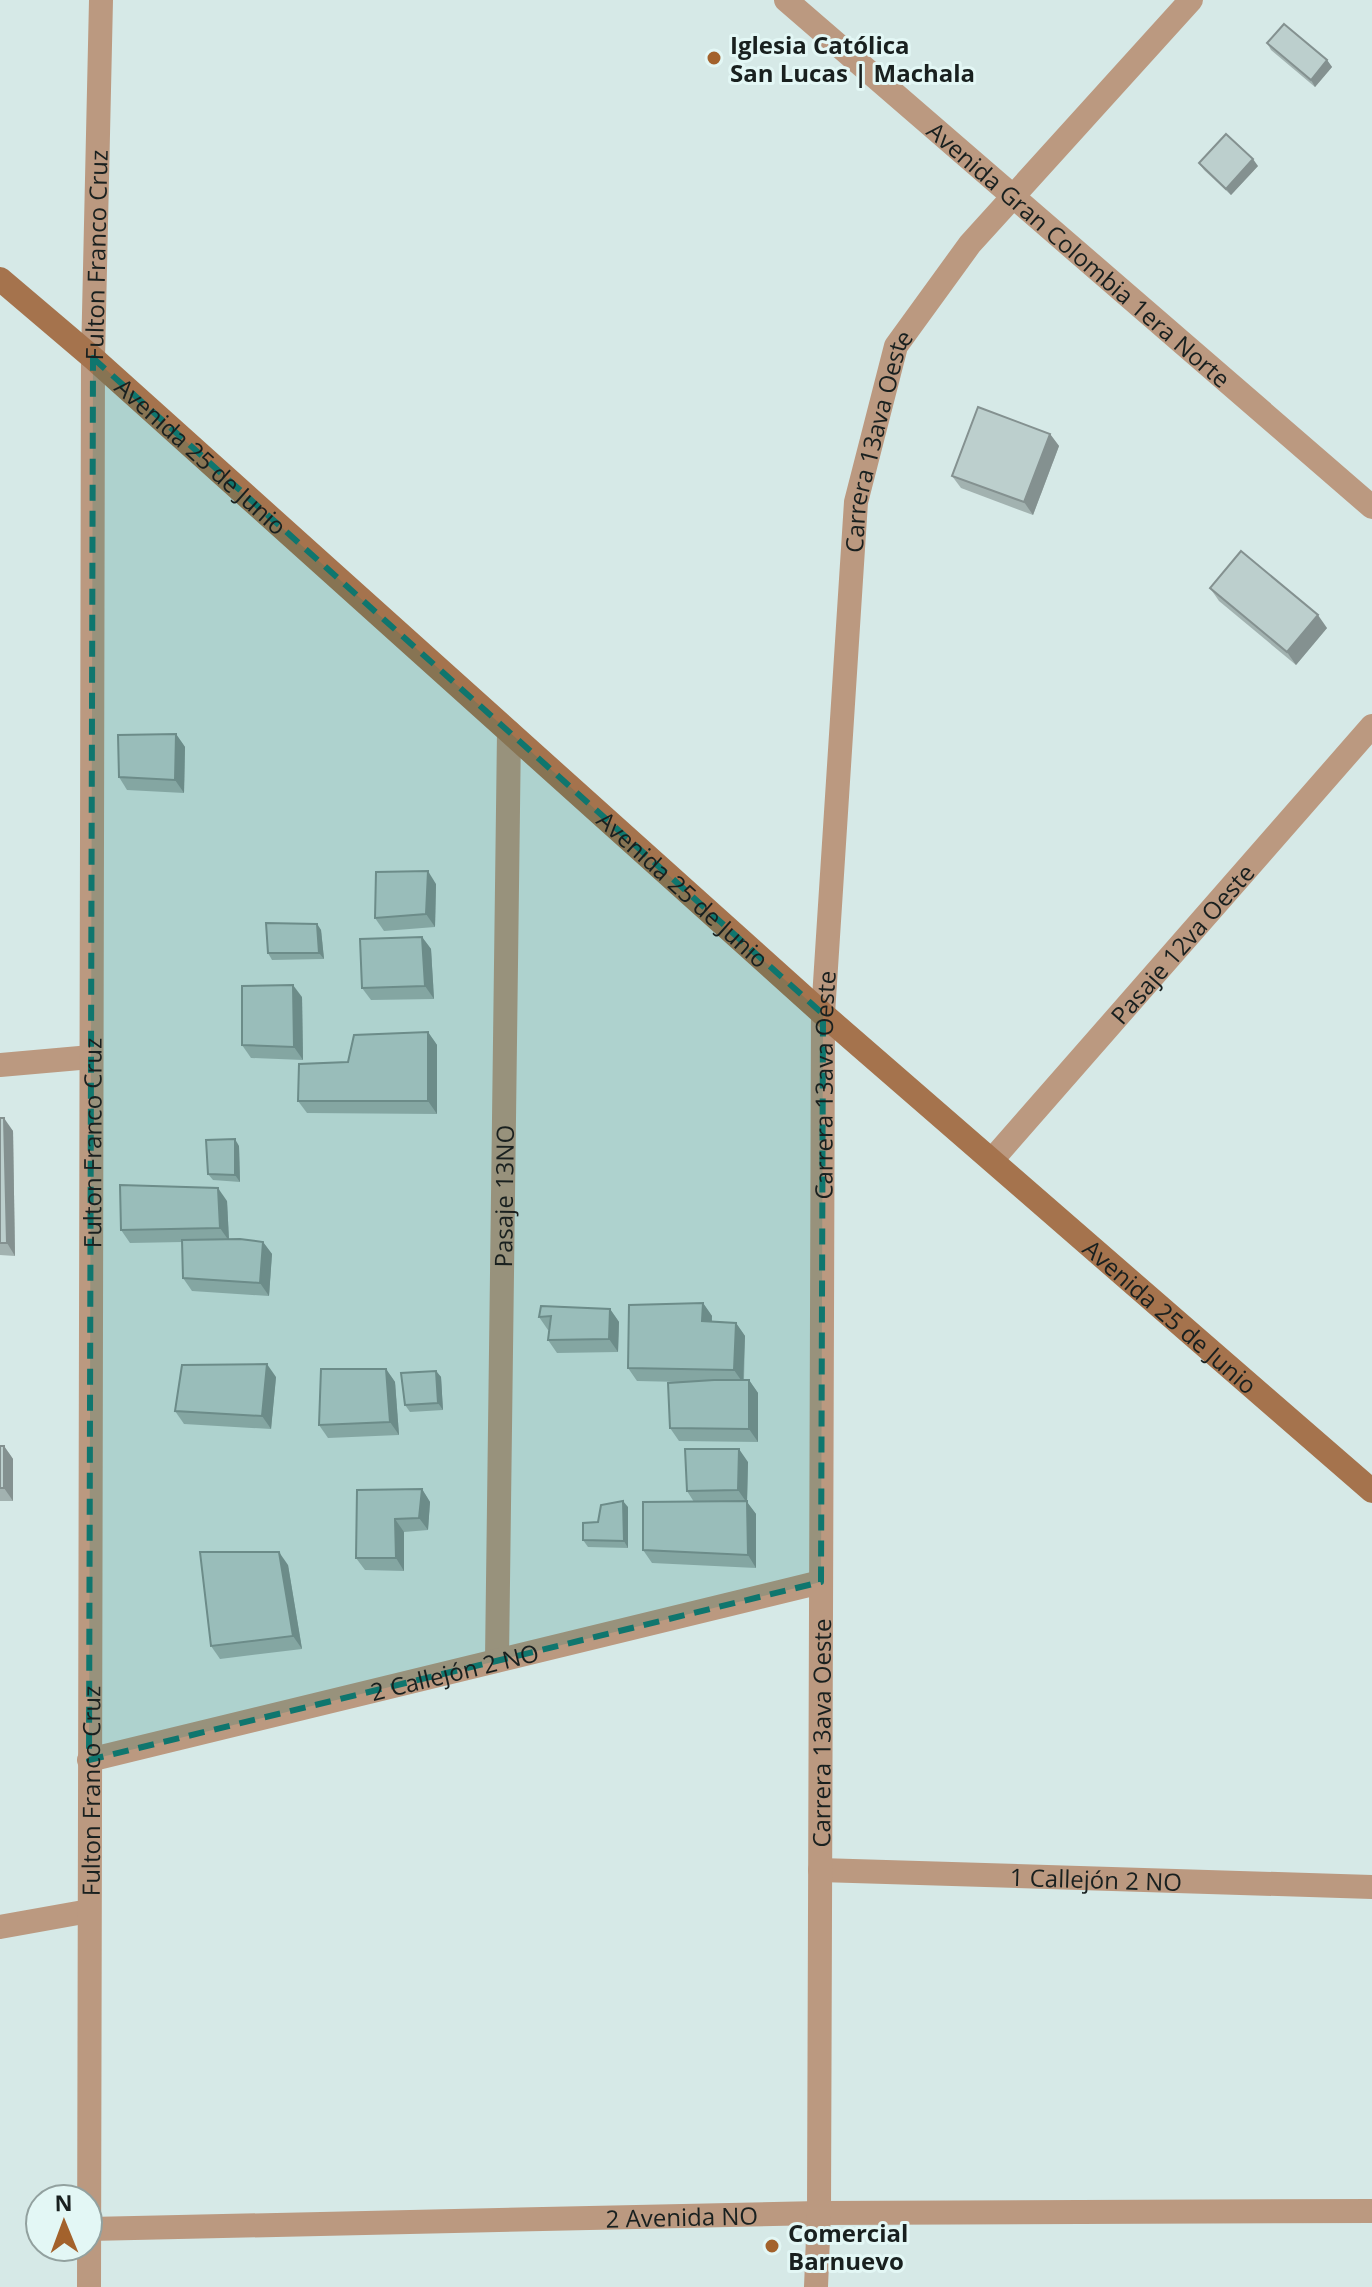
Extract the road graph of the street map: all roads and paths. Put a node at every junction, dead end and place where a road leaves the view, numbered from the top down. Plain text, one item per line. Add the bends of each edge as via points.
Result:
1 (101, 0) edge
2 (786, 0) edge
3 (1191, 0) edge
4 (1013, 196) junction
5 (0, 279) edge
6 (93, 358) junction
7 (1372, 507) edge
8 (1372, 726) edge
9 (509, 732) junction
10 (823, 1014) junction
11 (91, 1057) junction
12 (0, 1065) edge
13 (992, 1160) junction
14 (1372, 1491) edge
15 (821, 1582) junction
16 (497, 1660) junction
17 (89, 1760) junction
18 (820, 1870) junction
19 (1372, 1887) edge
20 (89, 1911) junction
21 (0, 1927) edge
22 (90, 2183) edge
23 (1372, 2211) edge
24 (819, 2213) junction
25 (104, 2229) edge
26 (89, 2263) edge
27 (89, 2287) edge
28 (816, 2287) edge

1 - 6 street, Fulton Franco Cruz
2 - 4 street, Avenida Gran Colombia 1era Norte
3 - 4 street, Carrera 13ava Oeste
4 - 7 street, Avenida Gran Colombia 1era Norte
4 - 10 street, Carrera 13ava Oeste via 970,244 896,346 856,502
5 - 6 street, Avenida 25 de Junio
6 - 9 street, Avenida 25 de Junio
6 - 11 street, Fulton Franco Cruz
8 - 13 street, Pasaje 12va Oeste
9 - 10 street, Avenida 25 de Junio
9 - 16 street, Pasaje 13NO
10 - 13 street, Avenida 25 de Junio
10 - 15 street, Carrera 13ava Oeste
11 - 12 street
11 - 17 street, Fulton Franco Cruz
13 - 14 street, Avenida 25 de Junio
15 - 16 street, 2 Callejón 2 NO
15 - 18 street, Carrera 13ava Oeste
16 - 17 street, 2 Callejón 2 NO
17 - 20 street, Fulton Franco Cruz
18 - 19 street, 1 Callejón 2 NO
18 - 24 street, Carrera 13ava Oeste
20 - 21 street
20 - 22 street, Fulton Franco Cruz
23 - 24 street, 2 Avenida NO
24 - 25 street, 2 Avenida NO
24 - 28 street, Carrera 13ava Oeste
26 - 27 street, Fulton Franco Cruz

